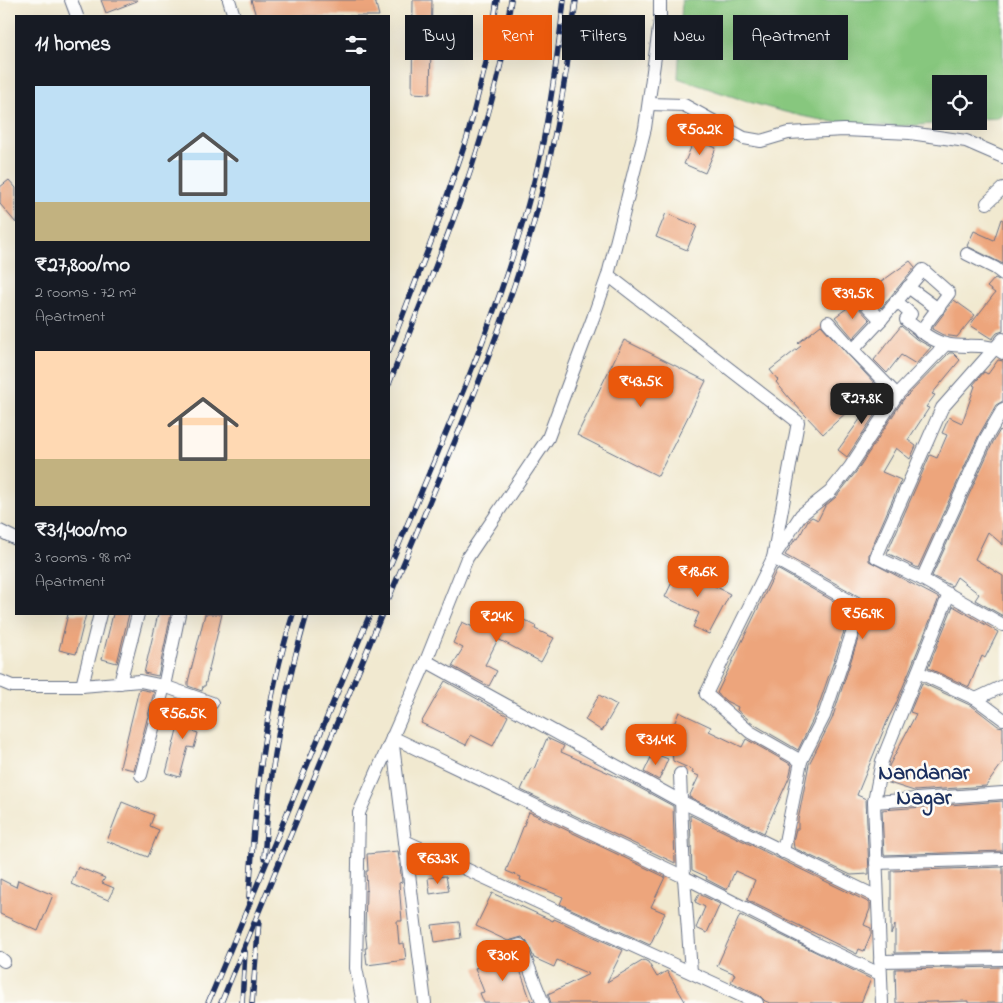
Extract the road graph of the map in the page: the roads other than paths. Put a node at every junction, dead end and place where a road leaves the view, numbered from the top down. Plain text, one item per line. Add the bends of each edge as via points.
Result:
1 (71, 0) edge
2 (229, 0) edge
3 (660, 0) edge
4 (76, 15) edge
5 (234, 15) edge
6 (649, 104) junction
7 (1003, 157) edge
8 (1003, 188) edge
9 (987, 202) dead end
10 (967, 254) dead end
11 (1003, 274) edge
12 (608, 275) junction
13 (908, 287) junction
14 (860, 298) dead end
15 (923, 298) junction
16 (896, 301) junction
17 (938, 309) junction
18 (911, 314) junction
19 (881, 320) junction
20 (828, 322) dead end
21 (920, 332) junction
22 (946, 344) junction
23 (1000, 346) edge
24 (853, 350) junction
25 (898, 395) junction
26 (1003, 409) edge
27 (0, 531) edge
28 (15, 538) edge
29 (772, 558) junction
30 (922, 579) junction
31 (948, 594) junction
32 (100, 615) edge
33 (138, 615) edge
34 (179, 615) edge
35 (1003, 626) edge
36 (426, 662) junction
37 (918, 672) junction
38 (0, 682) edge
39 (120, 683) junction
40 (82, 686) junction
41 (164, 686) junction
42 (1003, 686) edge
43 (976, 699) junction
44 (212, 703) dead end
45 (1003, 719) edge
46 (392, 737) junction
47 (801, 761) junction
48 (680, 774) dead end
49 (141, 775) dead end
50 (1003, 793) edge
51 (682, 802) junction
52 (874, 802) junction
53 (405, 841) junction
54 (783, 852) junction
55 (1003, 859) edge
56 (876, 863) junction
57 (684, 877) junction
58 (877, 897) junction
59 (489, 956) dead end
60 (1003, 959) edge
61 (880, 968) junction
62 (691, 972) junction
63 (363, 1003) edge
64 (425, 1003) edge
65 (543, 1003) edge
66 (756, 1003) edge
67 (882, 1003) edge

1 - 4 street
2 - 5 street
3 - 6 street
6 - 7 street via 684,105 744,138 761,141 788,133 844,130 910,133 966,142
6 - 12 street
8 - 9 street
10 - 11 street
12 - 29 street via 798,422
12 - 36 street via 548,438 467,558
13 - 15 street
13 - 16 street
13 - 17 street via 920,271 925,270 949,293
14 - 19 street
15 - 17 street
15 - 18 street
16 - 18 street
16 - 19 street
17 - 21 street
18 - 21 street via 906,320
19 - 24 street
20 - 24 street
21 - 22 street
22 - 23 street
22 - 25 street
23 - 30 street via 942,408 876,557
24 - 25 street
25 - 29 street via 850,467 830,492 801,515
26 - 30 street via 986,438
27 - 28 street
29 - 47 street via 861,607 824,716
29 - 47 street via 706,694 750,732
30 - 31 street
31 - 35 street
31 - 37 street
32 - 40 street
33 - 39 street
34 - 41 street
36 - 46 street
36 - 51 street
37 - 43 street
37 - 52 street via 882,761
38 - 40 street via 12,686
39 - 40 street
39 - 41 street via 140,681
41 - 44 street
41 - 49 street
42 - 43 street
43 - 45 street
46 - 53 street
46 - 57 street
46 - 63 street via 359,813 356,968
47 - 54 street
48 - 51 street
50 - 52 street
51 - 54 street
51 - 57 street
52 - 56 street
53 - 62 street
53 - 64 street
54 - 58 street
55 - 56 street
56 - 58 street
57 - 61 street via 816,944
57 - 62 street
58 - 61 street
59 - 65 street via 520,945
60 - 61 street
61 - 67 street
62 - 66 street

